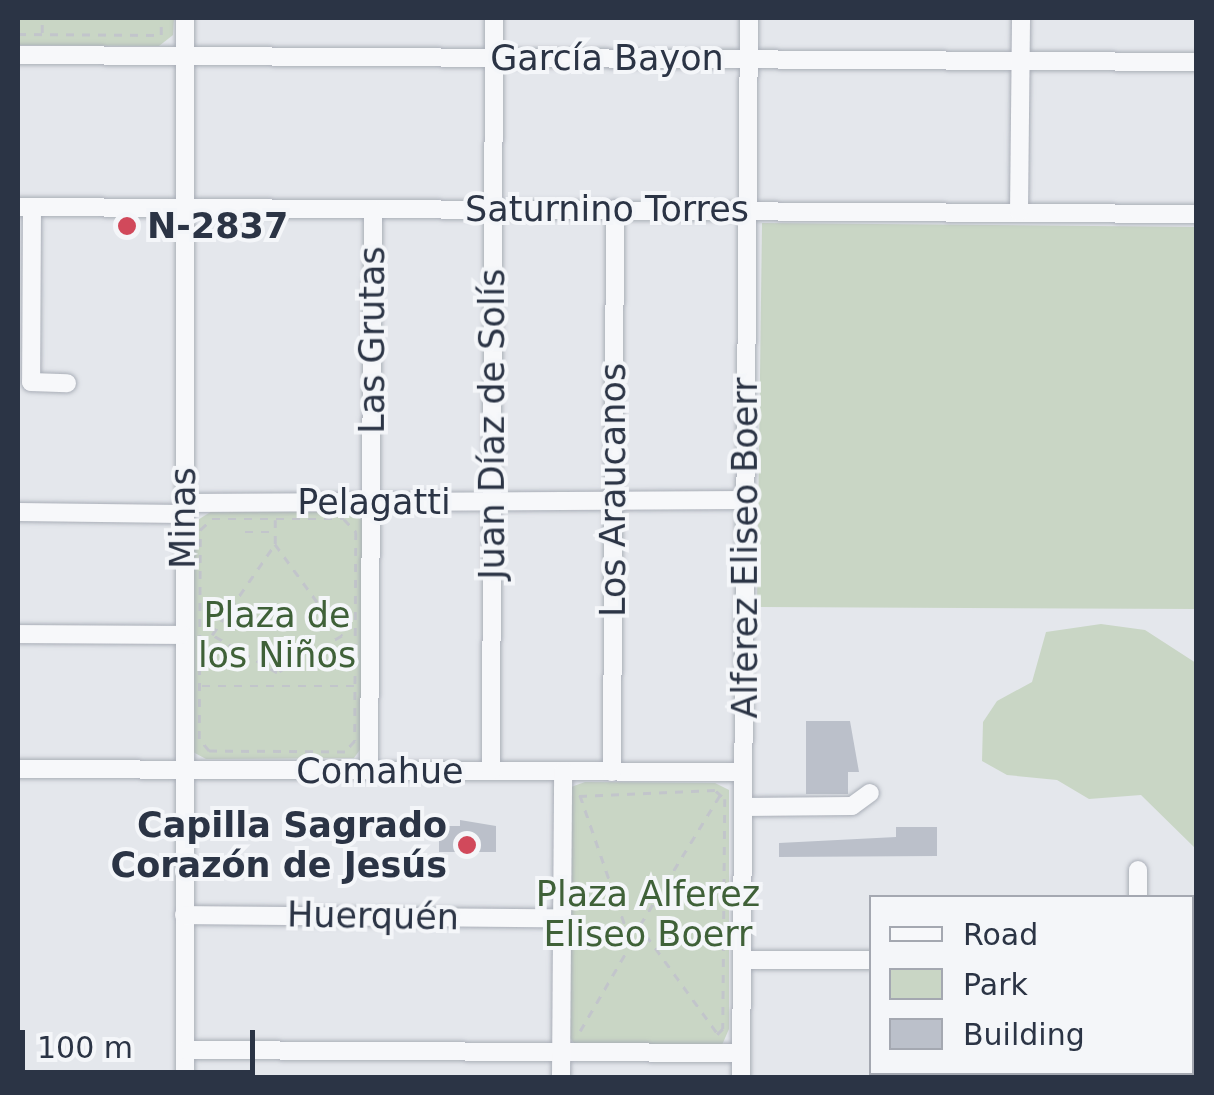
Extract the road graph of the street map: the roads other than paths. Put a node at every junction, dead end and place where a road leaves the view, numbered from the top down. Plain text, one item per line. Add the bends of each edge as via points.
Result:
1 (184, 18) edge
2 (494, 18) edge
3 (749, 18) edge
4 (1020, 18) edge
5 (18, 55) edge
6 (184, 56) junction
7 (494, 58) junction
8 (749, 59) junction
9 (1020, 61) junction
10 (1196, 62) edge
11 (25, 207) edge
12 (184, 208) junction
13 (372, 209) junction
14 (493, 209) junction
15 (615, 209) junction
16 (747, 210) junction
17 (1020, 212) junction
18 (1196, 214) edge
19 (67, 383) dead end
20 (746, 500) junction
21 (613, 501) junction
22 (371, 502) junction
23 (492, 502) junction
24 (183, 509) junction
25 (18, 512) edge
26 (18, 634) edge
27 (191, 635) junction
28 (18, 769) edge
29 (182, 770) junction
30 (369, 770) junction
31 (491, 771) junction
32 (562, 772) junction
33 (612, 772) junction
34 (744, 772) junction
35 (870, 793) dead end
36 (743, 807) junction
37 (1138, 870) dead end
38 (1138, 895) edge
39 (184, 915) junction
40 (562, 918) junction
41 (742, 960) junction
42 (869, 960) edge
43 (185, 1050) junction
44 (561, 1052) junction
45 (741, 1053) junction
46 (185, 1078) edge
47 (560, 1078) edge
48 (741, 1078) edge

1 - 6 street, Minas
2 - 7 street, Juan Díaz de Solís
3 - 8 street, Alferez Eliseo Boerr
4 - 9 street
5 - 6 street, García Bayon
6 - 7 street, García Bayon
6 - 12 street, Minas
7 - 8 street, García Bayon
7 - 14 street, Juan Díaz de Solís
8 - 9 street, García Bayon
8 - 16 street, Alferez Eliseo Boerr
9 - 10 street, García Bayon
9 - 17 street
11 - 12 street, Saturnino Torres
11 - 19 street via 31,382
12 - 13 street, Saturnino Torres
12 - 24 street, Minas
13 - 14 street, Saturnino Torres
13 - 22 street, Las Grutas
14 - 15 street, Saturnino Torres
14 - 23 street, Juan Díaz de Solís
15 - 16 street, Saturnino Torres
15 - 21 street, Los Araucanos
16 - 17 street, Saturnino Torres
16 - 20 street, Alferez Eliseo Boerr
17 - 18 street, Saturnino Torres
20 - 21 street, Pelagatti
20 - 34 street, Alferez Eliseo Boerr
21 - 23 street, Pelagatti
21 - 33 street, Los Araucanos
22 - 23 street, Pelagatti
22 - 24 street, Pelagatti
22 - 30 street, Las Grutas
23 - 31 street, Juan Díaz de Solís
24 - 25 street, Pelagatti
24 - 27 street, Minas
26 - 27 street
27 - 29 street, Minas
28 - 29 street, Comahue
29 - 30 street, Comahue
29 - 39 street, Minas
30 - 31 street, Comahue
31 - 32 street, Comahue
32 - 33 street, Comahue
32 - 40 street
33 - 34 street, Comahue
34 - 36 street, Alferez Eliseo Boerr
35 - 36 street via 852,806
36 - 41 street, Alferez Eliseo Boerr
37 - 38 street
39 - 40 street, Huerquén
39 - 43 street, Minas
40 - 44 street
41 - 42 street
41 - 45 street, Alferez Eliseo Boerr
43 - 44 street
43 - 46 street, Minas
44 - 45 street
44 - 47 street
45 - 48 street, Alferez Eliseo Boerr

